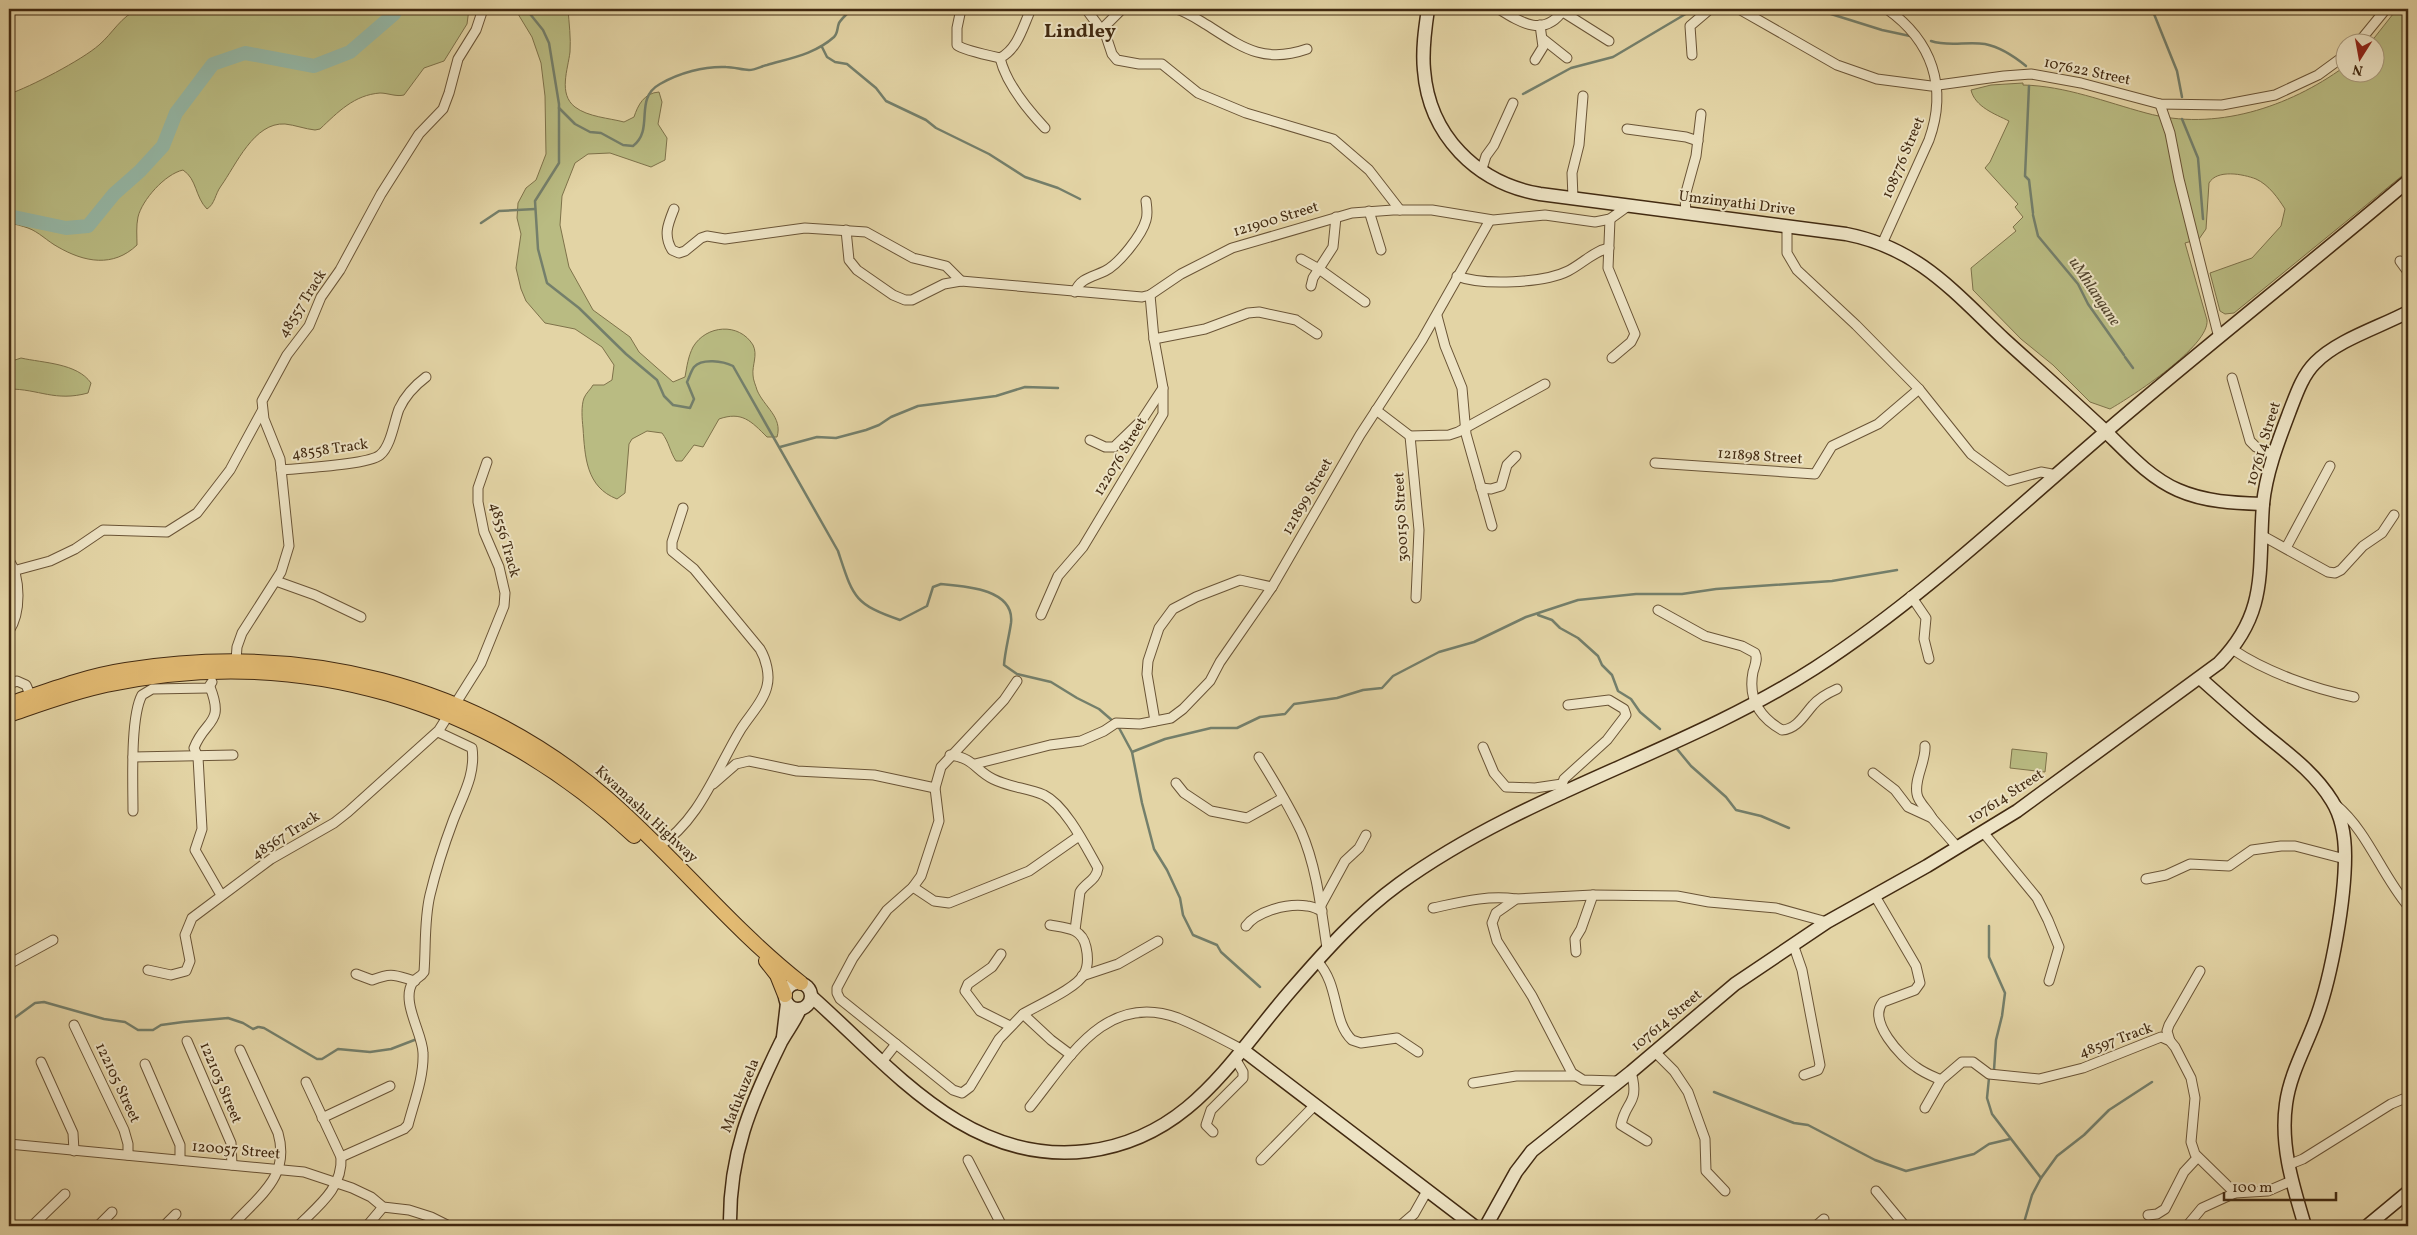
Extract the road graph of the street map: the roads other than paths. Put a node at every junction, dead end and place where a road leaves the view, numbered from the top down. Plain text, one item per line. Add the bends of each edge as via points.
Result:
1 (483, 9) edge
2 (961, 9) edge
3 (1031, 9) edge
4 (1086, 9) edge
5 (1122, 9) edge
6 (1176, 9) edge
7 (1428, 9) edge
8 (1499, 9) edge
9 (1710, 9) edge
10 (1739, 9) edge
11 (1887, 9) edge
12 (2386, 9) edge
13 (1563, 10) edge
14 (1540, 25) junction
15 (1102, 30) junction
16 (2368, 32) edge
17 (1543, 39) junction
18 (1609, 41) dead end
19 (1307, 48) dead end
20 (1692, 55) dead end
21 (1000, 58) junction
22 (1567, 58) dead end
23 (1535, 60) dead end
24 (2334, 62) edge
25 (1937, 86) junction
26 (1583, 96) dead end
27 (1513, 103) dead end
28 (2160, 104) junction
29 (1702, 114) dead end
30 (1044, 128) dead end
31 (1627, 129) dead end
32 (1698, 141) junction
33 (1481, 172) junction
34 (2408, 181) edge
35 (1573, 198) junction
36 (1146, 201) dead end
37 (1628, 206) junction
38 (674, 209) dead end
39 (1400, 210) junction
40 (1369, 212) junction
41 (1686, 214) junction
42 (1336, 217) junction
43 (1610, 219) junction
44 (1490, 220) junction
45 (1787, 226) junction
46 (846, 230) junction
47 (1882, 244) junction
48 (1608, 248) junction
49 (1381, 250) dead end
50 (1301, 260) dead end
51 (2400, 261) dead end
52 (1319, 269) junction
53 (2408, 272) edge
54 (1457, 276) junction
55 (962, 281) junction
56 (1311, 286) dead end
57 (1075, 292) junction
58 (1150, 296) junction
59 (1365, 302) dead end
60 (2408, 312) edge
61 (1436, 316) junction
62 (1316, 334) dead end
63 (2219, 338) junction
64 (1154, 339) junction
65 (1612, 358) dead end
66 (426, 377) dead end
67 (2232, 378) dead end
68 (1544, 384) dead end
69 (1163, 388) junction
70 (1919, 389) junction
71 (1376, 410) junction
72 (262, 412) junction
73 (1465, 427) junction
74 (2106, 432) junction
75 (1410, 436) junction
76 (1090, 440) dead end
77 (2274, 455) junction
78 (1516, 456) dead end
79 (487, 462) dead end
80 (1655, 463) dead end
81 (2330, 466) dead end
82 (281, 470) junction
83 (2057, 475) junction
84 (1481, 488) junction
85 (2264, 504) junction
86 (683, 508) dead end
87 (2394, 515) dead end
88 (1492, 526) dead end
89 (2263, 536) junction
90 (2286, 548) junction
91 (9, 560) edge
92 (13, 571) junction
93 (276, 582) junction
94 (1272, 587) junction
95 (1911, 596) junction
96 (1416, 598) dead end
97 (1658, 610) dead end
98 (1041, 615) dead end
99 (361, 617) dead end
100 (9, 631) edge
101 (2232, 649) junction
102 (1929, 659) dead end
103 (236, 660) junction
104 (212, 672) junction
105 (2200, 678) junction
106 (1017, 681) dead end
107 (9, 684) edge
108 (210, 687) junction
109 (1837, 689) dead end
110 (2354, 697) dead end
111 (33, 702) junction
112 (1755, 703) junction
113 (9, 704) edge
114 (1568, 705) dead end
115 (453, 710) junction
116 (9, 716) edge
117 (1155, 721) junction
118 (438, 732) junction
119 (1925, 746) dead end
120 (1483, 747) dead end
121 (233, 754) dead end
122 (950, 755) junction
123 (133, 757) junction
124 (198, 757) junction
125 (1259, 757) dead end
126 (975, 764) junction
127 (1873, 773) dead end
128 (1176, 783) dead end
129 (710, 785) junction
130 (935, 788) junction
131 (1562, 789) junction
132 (1283, 798) junction
133 (2332, 802) junction
134 (133, 812) dead end
135 (1932, 818) junction
136 (1983, 832) junction
137 (1366, 835) dead end
138 (1079, 836) junction
139 (658, 847) junction
140 (1958, 848) junction
141 (2345, 859) junction
142 (2146, 879) dead end
143 (913, 887) junction
144 (221, 895) junction
145 (1593, 895) junction
146 (1875, 896) junction
147 (1516, 899) junction
148 (2408, 906) edge
149 (1321, 908) junction
150 (1434, 908) dead end
151 (1827, 922) junction
152 (1050, 925) dead end
153 (1246, 926) dead end
154 (1075, 930) junction
155 (53, 940) dead end
156 (1158, 941) dead end
157 (1793, 944) junction
158 (1328, 948) junction
159 (1576, 952) dead end
160 (1001, 954) dead end
161 (1317, 961) junction
162 (9, 964) edge
163 (148, 970) dead end
164 (2200, 971) dead end
165 (356, 974) dead end
166 (1082, 976) junction
167 (2049, 980) dead end
168 (415, 981) junction
169 (801, 982) junction
170 (786, 999) junction
171 (806, 1004) junction
172 (1023, 1014) junction
173 (74, 1025) dead end
174 (1010, 1026) junction
175 (782, 1040) junction
176 (187, 1041) dead end
177 (2170, 1041) junction
178 (896, 1044) junction
179 (240, 1050) dead end
180 (1418, 1052) dead end
181 (1655, 1052) junction
182 (1071, 1055) junction
183 (1240, 1055) junction
184 (41, 1062) dead end
185 (881, 1063) junction
186 (145, 1064) dead end
187 (1631, 1072) junction
188 (1804, 1075) dead end
189 (1575, 1076) junction
190 (1941, 1080) junction
191 (306, 1082) dead end
192 (1617, 1082) junction
193 (1473, 1083) dead end
194 (390, 1086) dead end
195 (2408, 1097) edge
196 (1315, 1105) junction
197 (1030, 1107) dead end
198 (1925, 1108) dead end
199 (322, 1118) junction
200 (1213, 1132) dead end
201 (1647, 1141) dead end
202 (9, 1144) edge
203 (74, 1151) junction
204 (128, 1155) junction
205 (341, 1157) junction
206 (2197, 1158) junction
207 (180, 1160) junction
208 (968, 1160) dead end
209 (1261, 1160) dead end
210 (232, 1165) junction
211 (2288, 1165) junction
212 (279, 1169) junction
213 (2291, 1181) junction
214 (338, 1183) junction
215 (1426, 1191) junction
216 (1725, 1191) dead end
217 (1876, 1191) dead end
218 (2408, 1192) edge
219 (2235, 1193) junction
220 (64, 1194) dead end
221 (383, 1207) junction
222 (112, 1212) dead end
223 (176, 1214) dead end
224 (2148, 1215) dead end
225 (1824, 1219) dead end
226 (32, 1226) edge
227 (98, 1226) edge
228 (164, 1226) edge
229 (232, 1226) edge
230 (298, 1226) edge
231 (367, 1226) edge
232 (449, 1226) edge
233 (730, 1226) edge
234 (1002, 1226) edge
235 (1400, 1226) edge
236 (1474, 1226) edge
237 (1486, 1226) edge
238 (1816, 1226) edge
239 (1904, 1226) edge
240 (2187, 1226) edge
241 (2305, 1226) edge
242 (2367, 1226) edge

1 - 72 street, 48557 Track via 476,30 458,59 450,93 442,109 419,134 381,194 340,270 321,297 309,326 287,355 263,398
2 - 21 street via 957,45
3 - 21 street via 1015,45
4 - 15 street
5 - 15 street
6 - 19 street via 1247,48 1270,56 1287,56
7 - 33 street, Umzinyathi Drive via 1423,59 1431,106 1451,143
8 - 14 street via 1520,22
9 - 20 street via 1690,26
10 - 25 street, 107622 Street via 1837,65 1877,79
11 - 25 street, 108776 Street via 1902,20 1922,43
12 - 16 street
13 - 14 street via 1555,20
13 - 18 street
14 - 17 street
15 - 39 street via 1117,60 1160,63 1198,93 1246,113 1333,139 1369,170
17 - 22 street
17 - 23 street via 1543,47
21 - 30 street via 1003,70
24 - 28 street, 107622 Street via 2304,82 2258,99 2222,105
25 - 28 street, 107622 Street via 2031,74 2081,83
25 - 47 street, 108776 Street via 1933,130
26 - 35 street via 1579,146 1572,173
27 - 33 street
28 - 63 street
29 - 32 street
31 - 32 street
32 - 41 street via 1686,190
33 - 35 street, Umzinyathi Drive via 1520,190
34 - 63 street
35 - 37 street, Umzinyathi Drive
36 - 57 street via 1148,214 1139,235 1113,265 1081,282
37 - 41 street, Umzinyathi Drive
37 - 43 street
38 - 46 street via 667,237 672,250 679,253 704,236 725,239 800,228
39 - 40 street, 121900 Street
39 - 44 street, 121900 Street via 1432,210
40 - 42 street, 121900 Street
40 - 49 street
41 - 45 street, Umzinyathi Drive
42 - 52 street via 1333,247
42 - 58 street, 121900 Street via 1232,248 1181,274
43 - 44 street, 121900 Street via 1588,222 1536,215
43 - 48 street
44 - 54 street, 121899 Street
45 - 47 street, Umzinyathi Drive via 1846,234
45 - 70 street via 1787,253 1798,270
46 - 55 street via 868,233 913,258 946,266
46 - 55 street via 849,260 857,270 897,297 912,300 944,284
47 - 74 street, Umzinyathi Drive via 1926,268 1950,286
48 - 54 street via 1565,273 1524,281 1495,282
48 - 65 street via 1610,274 1635,334
50 - 52 street
51 - 53 street
52 - 56 street
52 - 59 street
54 - 61 street, 121899 Street
55 - 57 street
57 - 58 street
58 - 64 street, 122076 Street
60 - 77 street, 107614 Street via 2342,344 2316,362 2296,395
61 - 71 street, 121899 Street
61 - 73 street via 1462,388
62 - 64 street via 1296,320 1259,312 1206,329
63 - 74 street
64 - 69 street, 122076 Street
66 - 82 street, 48558 Track via 405,398 379,456
67 - 77 street via 2250,441
68 - 73 street
69 - 76 street via 1142,420 1114,447 1105,447
69 - 98 street, 122076 Street via 1161,418 1083,547 1058,576
70 - 80 street, 121898 Street via 1878,424 1832,446 1815,474
70 - 83 street via 1960,443 2005,480 2014,481 2040,472
71 - 75 street
71 - 94 street, 121899 Street
72 - 82 street
72 - 92 street, 48557 Track via 230,470 197,513 167,532 103,530 50,561
73 - 75 street via 1449,435
73 - 84 street
74 - 83 street
74 - 85 street, Umzinyathi Drive via 2160,481 2178,490 2211,500
75 - 96 street, 300150 Street via 1419,530
77 - 85 street, 107614 Street
78 - 84 street via 1507,465 1501,486
79 - 115 street, 48556 Track via 478,488 478,502 484,532 499,567 505,600 481,663
81 - 90 street
82 - 93 street via 289,546 286,562
83 - 95 street
84 - 88 street
85 - 89 street, 107614 Street
86 - 129 street via 672,551 694,569 760,649 768,678 765,692
87 - 90 street via 2382,533 2363,546 2338,572 2328,572
89 - 90 street
89 - 101 street, 107614 Street via 2258,596 2244,631
91 - 92 street
92 - 100 street via 17,607
93 - 99 street via 315,595
93 - 103 street via 242,633
94 - 117 street, 121899 Street via 1210,681 1176,715
94 - 117 street via 1240,580 1173,610 1159,628 1148,660 1147,674
95 - 102 street via 1926,618 1924,639
95 - 112 street via 1871,629
97 - 112 street via 1705,636 1742,646 1754,653 1756,659 1750,687
101 - 105 street, 107614 Street
101 - 110 street via 2252,661 2324,690
103 - 111 main road, Kwamashu Highway via 182,662 125,670 76,682
103 - 115 main road, Kwamashu Highway via 304,664 337,670 406,687
104 - 108 street
104 - 111 main road, Kwamashu Highway via 182,673 113,684
104 - 115 main road, Kwamashu Highway via 264,672 320,678
105 - 133 street via 2303,765
105 - 136 street, 107614 Street via 2054,785
106 - 122 street via 1004,700
107 - 111 street via 17,681 26,685
108 - 123 street via 144,692 138,706
108 - 124 street via 216,714 194,748
109 - 112 street via 1818,700 1802,720 1784,731 1764,717
111 - 113 main road, Kwamashu Highway
111 - 116 main road, Kwamashu Highway
112 - 131 street
114 - 131 street via 1609,700 1624,709 1626,716 1607,740 1573,770
115 - 118 street, 48567 Track
115 - 139 main road, Kwamashu Highway via 511,732 573,771
115 - 170 main road, Kwamashu Highway via 561,775 591,799 774,969
117 - 126 street, 121899 Street via 1140,724 1121,722 1074,742
118 - 144 street, 48567 Track via 334,823 271,859
118 - 168 street via 472,748 473,761 430,894 425,923 424,972
119 - 135 street via 1917,794
120 - 131 street via 1494,773 1506,787
121 - 124 street
122 - 126 street
122 - 130 street via 941,767
123 - 124 street
123 - 134 street
124 - 144 street via 202,830 195,850
125 - 132 street
126 - 138 street via 1000,782 1046,796
127 - 135 street via 1908,807
128 - 132 street via 1184,793 1211,811 1248,818
129 - 130 street via 736,764 749,761 796,771 879,776
129 - 139 street via 681,830
130 - 143 street via 939,821 921,876
131 - 158 street via 1442,855 1395,887
132 - 149 street via 1305,842
133 - 141 street via 2342,826
133 - 148 street via 2349,815
135 - 140 street
136 - 140 street, 107614 Street
136 - 167 street via 2037,898 2048,920 2059,946
137 - 149 street via 1359,848 1345,861
138 - 143 street via 1029,871 949,903 934,901
138 - 154 street via 1098,868 1095,878 1080,892
139 - 169 main road, Kwamashu Highway
140 - 146 street, 107614 Street
141 - 142 street via 2295,846 2281,846 2252,850 2229,866 2190,864 2166,875
141 - 211 street via 2328,975 2318,1015 2290,1082 2285,1106
143 - 178 street via 887,910 853,958 837,991 840,998
144 - 163 street, 48567 Track via 189,921 185,935 190,961 186,971 171,975
145 - 147 street
145 - 151 street via 1677,896 1776,908
145 - 159 street via 1582,929 1575,939
146 - 151 street, 107614 Street
146 - 190 street via 1916,966 1920,983 1915,990 1883,1002 1878,1012 1880,1023 1900,1053 1914,1066
147 - 150 street via 1466,900
147 - 189 street via 1496,913 1492,923 1494,932
149 - 153 street via 1307,906 1269,910 1254,917
149 - 158 street
151 - 157 street, 107614 Street
152 - 154 street
154 - 166 street via 1082,937 1088,954 1088,965
155 - 162 street
156 - 166 street via 1118,964
157 - 181 street, 107614 Street via 1735,984
157 - 188 street via 1804,977 1820,1065 1818,1070
158 - 161 street
160 - 174 street via 992,967 968,984 965,991 980,1011
161 - 180 street via 1329,977 1344,1026 1352,1040 1361,1043 1397,1038
161 - 183 street
164 - 177 street via 2169,1025
165 - 168 street via 372,980 392,974
166 - 172 street
168 - 205 street via 410,1002 424,1051 408,1125
169 - 170 street via 789,986
169 - 171 street via 809,988
170 - 171 street via 794,1009
170 - 175 street
171 - 175 street
171 - 185 street via 853,1036
172 - 174 street
172 - 182 street
173 - 204 street, 122105 Street via 124,1130
174 - 178 street via 970,1087 962,1093 953,1090
175 - 233 street, Mafukuzela via 747,1116 738,1146 732,1174
176 - 210 street, 122103 Street via 231,1143
177 - 190 street, 48597 Track via 2161,1037 2083,1068 2039,1079 1989,1074 1970,1061 1957,1065
177 - 206 street, 48597 Track via 2190,1072 2194,1088 2191,1142
178 - 185 street
179 - 212 street via 278,1133 281,1148
181 - 187 street, 107614 Street
181 - 216 street via 1674,1071 1688,1092 1705,1139 1706,1171
182 - 183 street via 1100,1026 1122,1016 1139,1013 1177,1018
182 - 197 street
183 - 185 street via 1197,1101 1164,1126 1131,1141 1070,1152 1020,1148 986,1137 949,1116
183 - 196 street
183 - 200 street via 1242,1078 1208,1115 1206,1125
184 - 203 street via 73,1133
186 - 207 street via 180,1145
187 - 192 street, 107614 Street
187 - 201 street via 1635,1096 1622,1125
189 - 192 street
189 - 193 street via 1516,1076
190 - 198 street, 48597 Track
191 - 199 street
192 - 237 street, 107614 Street via 1532,1151 1516,1172
194 - 199 street
195 - 211 street
196 - 209 street
196 - 215 street
199 - 205 street
202 - 203 street, 120057 Street
203 - 204 street, 120057 Street
204 - 207 street, 120057 Street
205 - 214 street
206 - 219 street
206 - 224 street via 2184,1172 2165,1209
207 - 210 street, 120057 Street
208 - 234 street
210 - 212 street, 120057 Street
211 - 213 street
212 - 214 street, 120057 Street via 304,1172
212 - 229 street via 272,1185
213 - 219 street via 2268,1191
213 - 241 street
214 - 221 street, 120057 Street via 371,1197
214 - 230 street
215 - 235 street via 1414,1214
215 - 236 street
217 - 239 street
218 - 242 street
219 - 240 street via 2202,1208
220 - 226 street
221 - 231 street
221 - 232 street, 120057 Street via 416,1212
222 - 227 street
223 - 228 street
225 - 238 street

